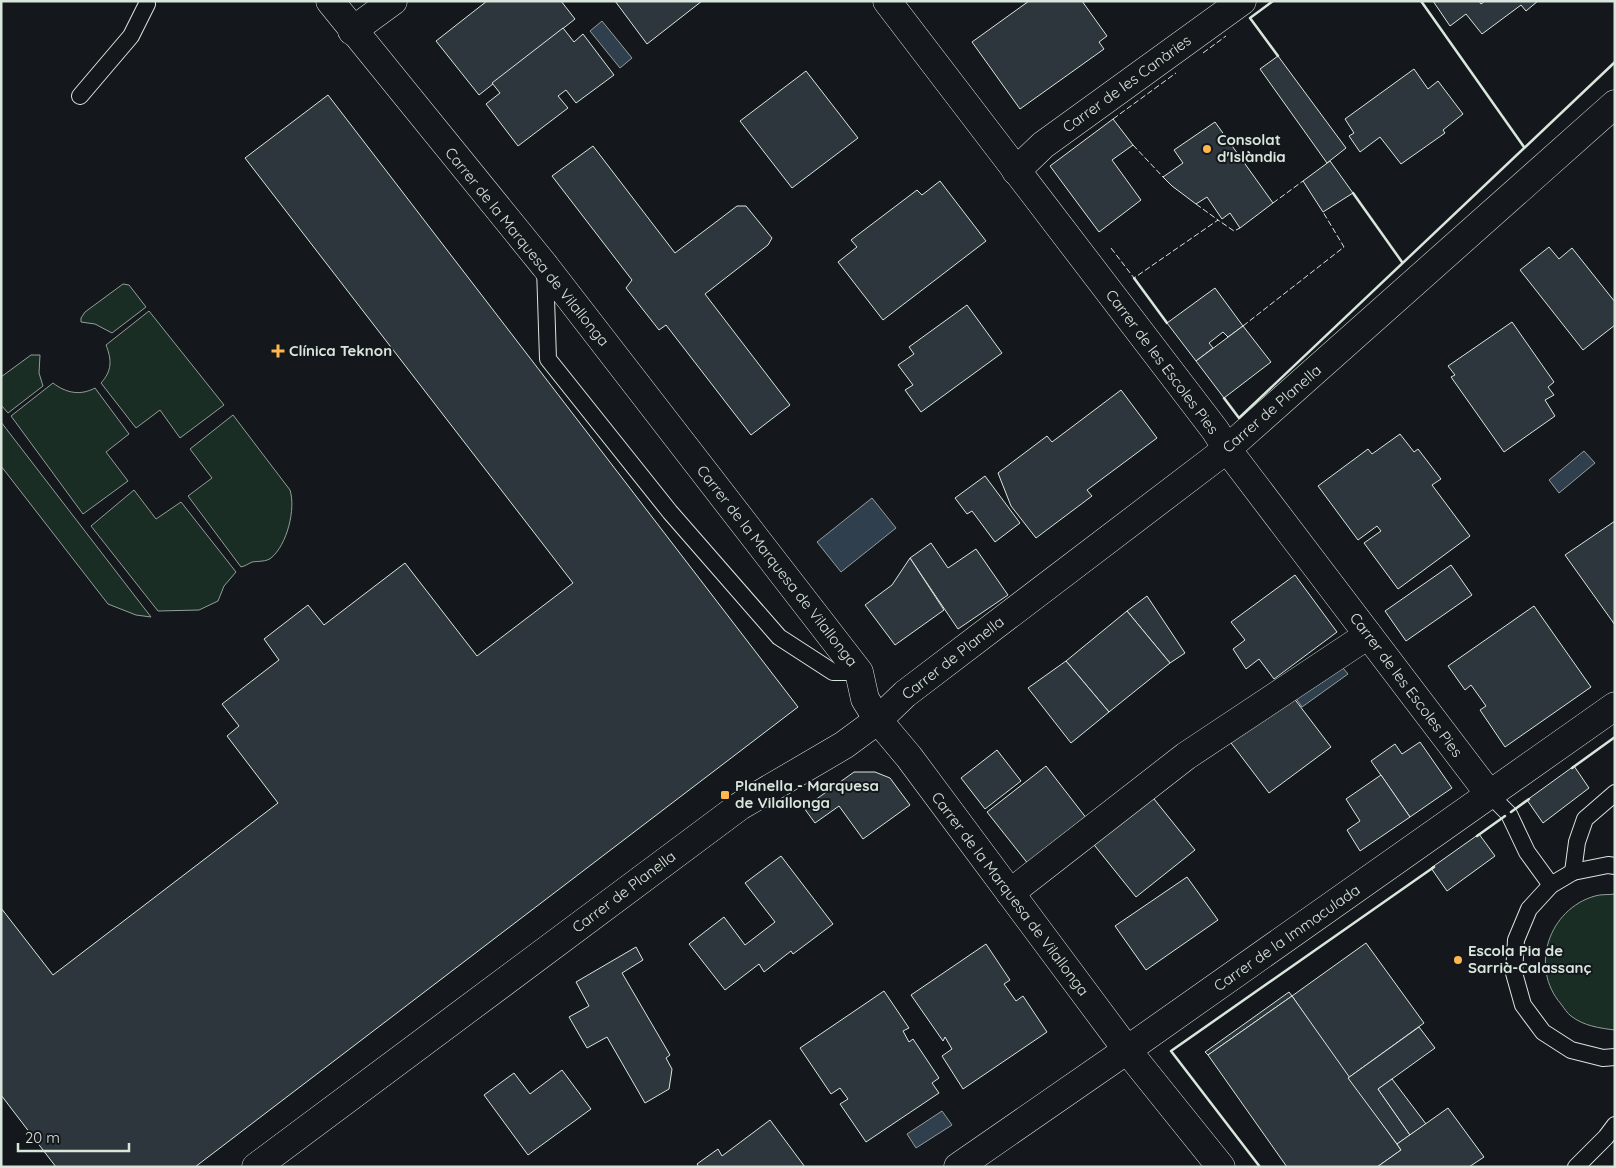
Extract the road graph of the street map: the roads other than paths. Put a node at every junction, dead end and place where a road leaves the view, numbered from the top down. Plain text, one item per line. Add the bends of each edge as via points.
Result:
1 (330, 1) edge
2 (393, 1) edge
3 (888, 1) edge
4 (1242, 1) edge
5 (147, 4) dead end
6 (352, 31) junction
7 (80, 96) dead end
8 (1615, 104) edge
9 (1016, 171) junction
10 (545, 266) junction
11 (1227, 449) junction
12 (1368, 635) junction
13 (859, 672) junction
14 (1615, 706) edge
15 (878, 720) junction
16 (1615, 793) edge
17 (1490, 795) junction
18 (1615, 866) edge
19 (1573, 872) junction
20 (1551, 885) junction
21 (1010, 893) junction
22 (1127, 1050) junction
23 (1615, 1057) edge
24 (1615, 1125) edge
25 (256, 1167) edge
26 (958, 1167) edge
27 (1221, 1167) edge
28 (1576, 1167) edge

1 - 6 street, Carrer de la Marquesa de Vilallonga
2 - 6 street
3 - 9 street, Carrer de les Escoles Pies
4 - 9 street, Carrer de les Canàries via 1043,145
5 - 7 lane via 131,36
6 - 10 street, Carrer de la Marquesa de Vilallonga
8 - 11 street, Carrer de Planella
9 - 11 street, Carrer de les Escoles Pies
10 - 13 street, Carrer de la Marquesa de Vilallonga
10 - 13 lane via 548,359 670,512 779,637 833,672
11 - 12 street, Carrer de les Escoles Pies
11 - 15 street, Carrer de Planella via 905,694
12 - 17 street, Carrer de les Escoles Pies
12 - 21 street via 1186,756
13 - 15 street, Carrer de la Marquesa de Vilallonga via 866,699
14 - 17 street, Carrer de la Immaculada
15 - 21 street, Carrer de la Marquesa de Vilallonga
15 - 25 street, Carrer de Planella via 844,745 740,806
16 - 19 lane via 1585,820 1577,842
17 - 20 lane via 1509,814 1527,852
17 - 22 street, Carrer de la Immaculada
18 - 19 lane
19 - 20 lane
20 - 23 lane via 1529,909 1516,940 1514,973 1524,1005 1543,1032 1571,1050 1603,1058
21 - 22 street, Carrer de la Marquesa de Vilallonga
22 - 26 street, Carrer de la Immaculada
22 - 27 street, Carrer de la Marquesa de Vilallonga
24 - 28 lane

